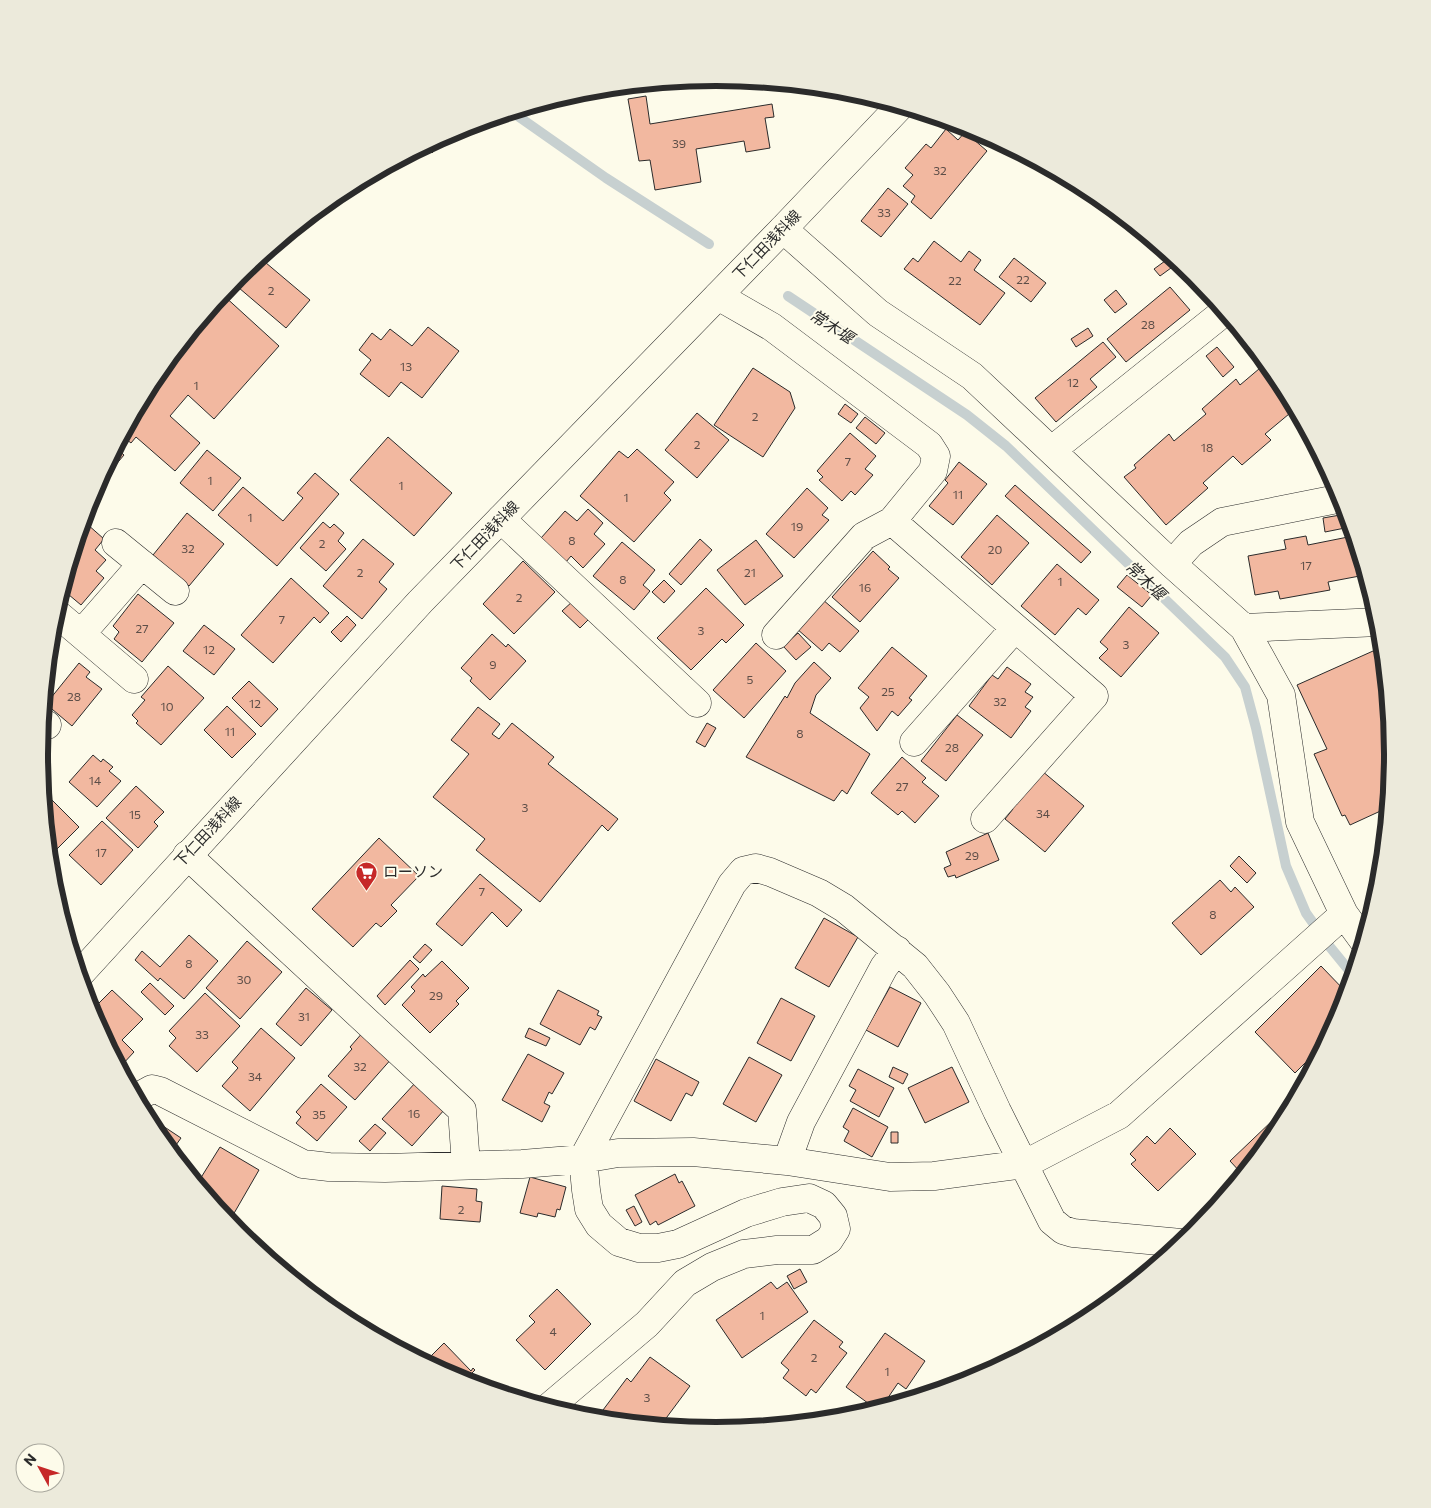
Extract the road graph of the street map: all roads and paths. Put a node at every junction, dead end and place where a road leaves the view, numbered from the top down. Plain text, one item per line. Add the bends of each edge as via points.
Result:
1 (895, 111) edge
2 (776, 236) junction
3 (722, 292) junction
4 (1219, 316) edge
5 (1052, 450) junction
6 (1334, 500) edge
7 (501, 519) junction
8 (892, 521) junction
9 (116, 543) dead end
10 (142, 564) junction
11 (1172, 564) junction
12 (175, 591) dead end
13 (62, 618) edge
14 (1371, 622) edge
15 (1015, 628) junction
16 (1244, 628) junction
17 (81, 634) junction
18 (776, 634) dead end
19 (134, 679) dead end
20 (697, 703) dead end
21 (914, 742) dead end
22 (985, 819) dead end
23 (187, 855) junction
24 (1337, 919) junction
25 (1358, 936) edge
26 (897, 950) junction
27 (83, 970) edge
28 (141, 1095) edge
29 (583, 1159) junction
30 (786, 1161) junction
31 (1025, 1164) junction
32 (466, 1165) junction
33 (1171, 1242) edge
34 (555, 1402) edge

1 - 2 street, 下仁田浅科線
2 - 3 street, 下仁田浅科線
2 - 5 street via 878,314 972,376
3 - 7 street, 下仁田浅科線
3 - 8 street via 929,444 936,456 933,472
4 - 5 street
5 - 11 street
6 - 11 street via 1222,522 1190,543
7 - 20 street
7 - 23 street, 下仁田浅科線 via 420,602
8 - 15 street
8 - 18 street via 864,536
9 - 10 street
10 - 12 street
10 - 17 street
11 - 16 street
13 - 17 street
14 - 16 street
15 - 21 street
15 - 22 street via 1094,696
16 - 24 street via 1281,695 1300,822
17 - 19 street
23 - 27 street, 下仁田浅科線
23 - 32 street via 462,1110
24 - 25 street
24 - 31 street via 1119,1115
26 - 29 street via 844,908 819,893 756,868 743,871 732,884
26 - 30 street via 884,967 800,1122
26 - 31 street via 938,994 956,1023
28 - 32 street via 152,1089 160,1091 303,1164 386,1168
29 - 30 street via 618,1153 693,1152
29 - 32 street
29 - 34 street via 589,1209 599,1225 619,1242 639,1248 678,1244 746,1214 782,1202 809,1198 824,1205 833,1216 836,1229 829,1240 813,1250 744,1254 685,1283 647,1324
30 - 31 street via 890,1177 934,1176
31 - 33 street via 1052,1221 1063,1230

